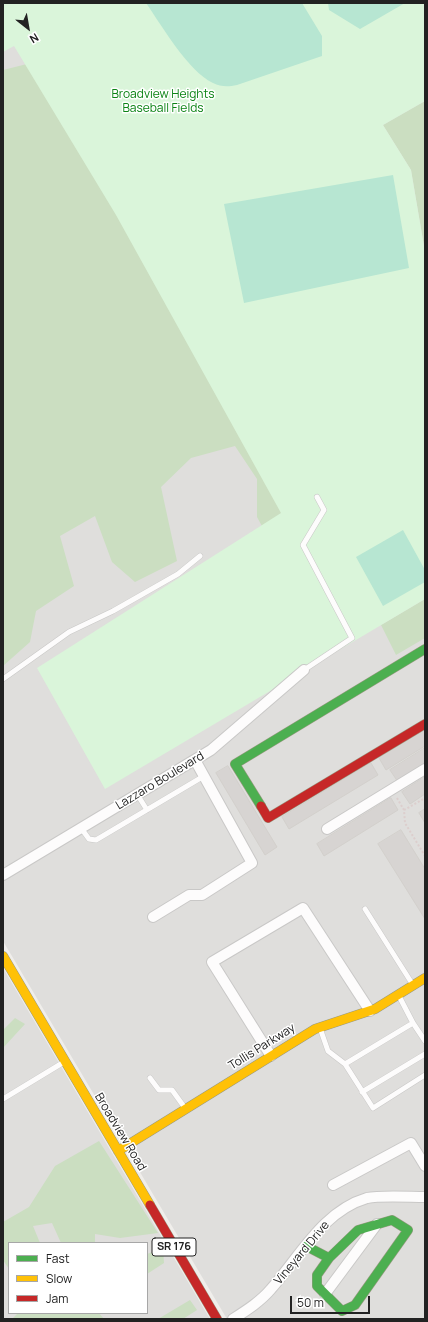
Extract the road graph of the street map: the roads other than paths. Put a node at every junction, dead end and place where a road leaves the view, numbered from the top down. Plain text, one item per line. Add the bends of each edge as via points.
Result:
1 (317, 497) dead end
2 (200, 556) dead end
3 (425, 649) edge
4 (304, 670) joint
5 (3, 679) edge
6 (425, 724) edge
7 (194, 760) junction
8 (425, 769) edge
9 (204, 776) junction
10 (137, 794) junction
11 (147, 810) junction
12 (82, 828) junction
13 (327, 829) dead end
14 (3, 875) edge
15 (365, 909) dead end
16 (153, 917) dead end
17 (3, 956) edge
18 (425, 978) edge
19 (414, 986) junction
20 (398, 995) junction
21 (370, 1011) junction
22 (413, 1024) junction
23 (320, 1027) junction
24 (425, 1041) edge
25 (425, 1054) edge
26 (271, 1056) junction
27 (65, 1062) junction
28 (345, 1064) junction
29 (425, 1075) edge
30 (150, 1078) dead end
31 (362, 1092) junction
32 (3, 1099) edge
33 (186, 1109) junction
34 (118, 1151) junction
35 (425, 1166) edge
36 (333, 1185) dead end
37 (425, 1197) edge
38 (377, 1224) junction
39 (306, 1246) junction
40 (329, 1258) junction
41 (325, 1294) junction
42 (217, 1319) edge
43 (233, 1319) edge

1 - 4 lane via 324,510 303,545 352,638
2 - 5 lane via 178,574 113,611 69,632
3 - 6 street via 235,764 268,818
4 - 7 street, Lazzaro Boulevard via 211,750
7 - 9 street
7 - 10 street, Lazzaro Boulevard
8 - 13 street
9 - 11 lane
9 - 16 street via 252,863 202,895 189,895
10 - 11 lane
10 - 12 street, Lazzaro Boulevard
11 - 12 lane via 96,840 89,839
12 - 14 street, Lazzaro Boulevard
15 - 19 lane
17 - 27 street, Broadview Road / SR 176
18 - 19 street, Tollis Parkway
19 - 20 street, Tollis Parkway
20 - 21 street, Tollis Parkway
20 - 22 lane
21 - 23 street, Tollis Parkway
21 - 26 street via 303,908 212,962
22 - 24 lane
22 - 28 lane
23 - 26 street, Tollis Parkway
23 - 28 lane via 328,1051
25 - 31 lane
26 - 33 street, Tollis Parkway
27 - 32 lane
27 - 34 street, Broadview Road / SR 176
28 - 31 lane
29 - 31 lane via 372,1108
30 - 33 lane via 159,1090 174,1092
33 - 34 street, Tollis Parkway
34 - 42 street, Broadview Road / SR 176
35 - 36 street via 411,1143
37 - 39 street, Vineyard Drive via 369,1198 351,1204 336,1214
38 - 40 street via 358,1230
38 - 41 street
38 - 41 street via 392,1220 408,1230 355,1305 342,1311
39 - 40 street
39 - 43 street, Vineyard Drive via 271,1289
40 - 41 street via 317,1275 317,1286

